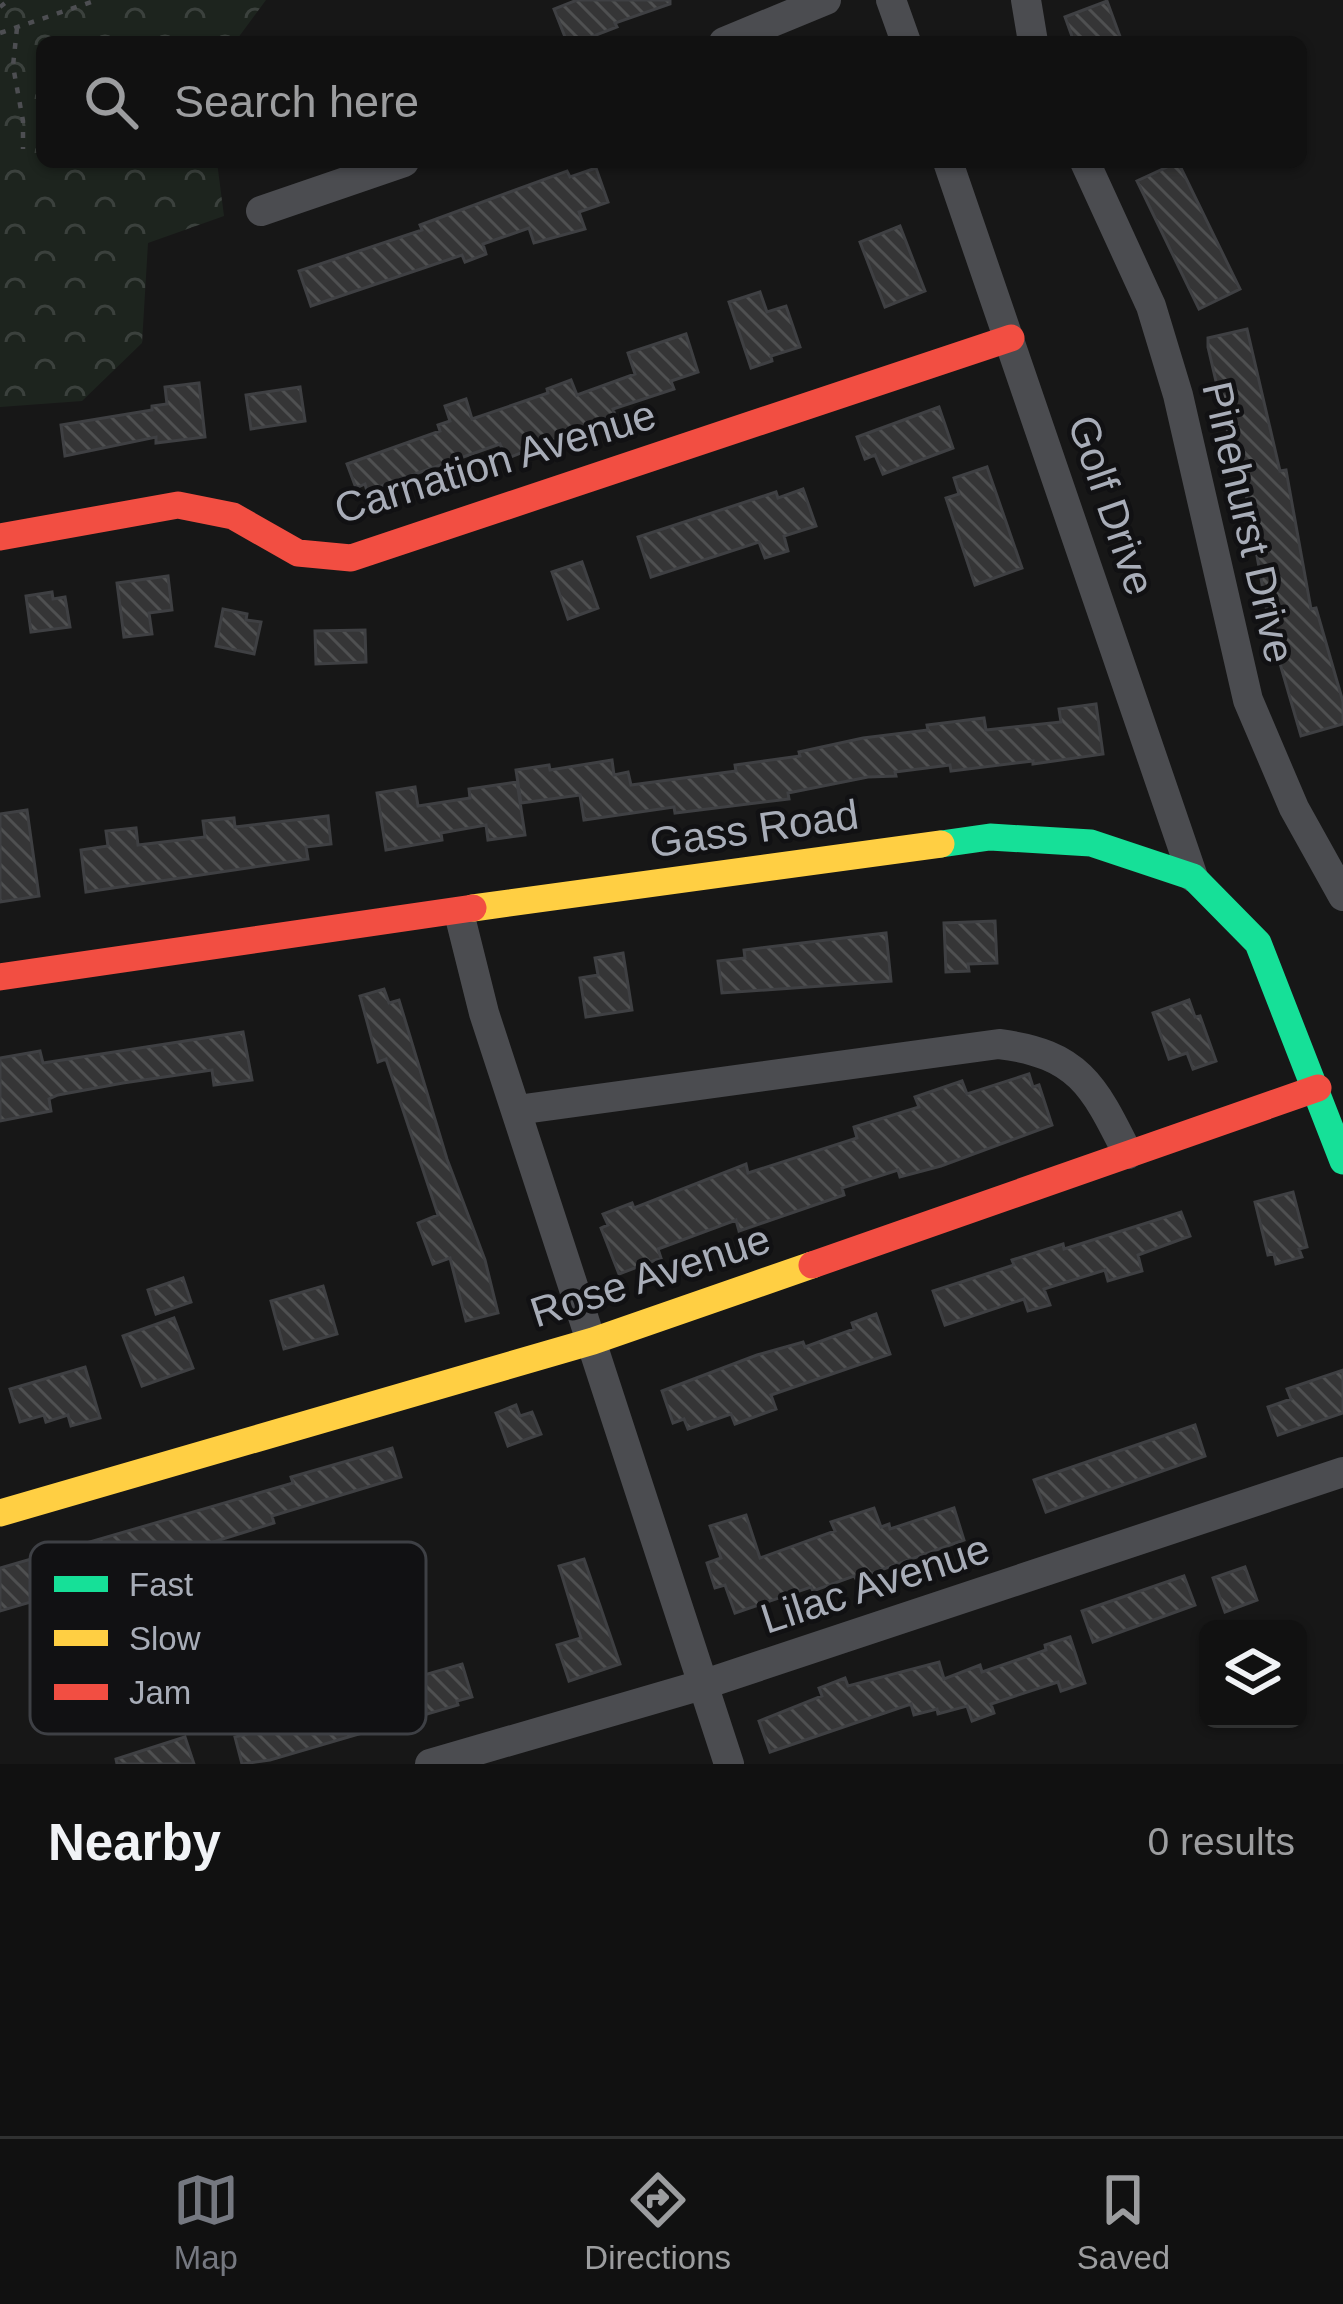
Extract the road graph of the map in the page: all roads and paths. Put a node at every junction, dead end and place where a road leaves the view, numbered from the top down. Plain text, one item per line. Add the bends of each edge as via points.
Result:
1 (9, 0) edge
2 (97, 0) edge
3 (826, 0) edge
4 (891, 0) edge
5 (1026, 0) edge
6 (0, 7) edge
7 (17, 28) junction
8 (0, 33) edge
9 (739, 36) edge
10 (904, 36) edge
11 (1032, 36) edge
12 (23, 149) dead end
13 (387, 168) edge
14 (950, 168) edge
15 (1088, 168) edge
16 (261, 212) dead end
17 (1011, 338) junction
18 (0, 537) edge
19 (1193, 877) junction
20 (1343, 896) edge
21 (459, 913) junction
22 (0, 977) edge
23 (1318, 1088) junction
24 (518, 1110) junction
25 (1128, 1154) junction
26 (1343, 1161) edge
27 (593, 1341) junction
28 (1343, 1472) edge
29 (0, 1513) edge
30 (705, 1684) junction
31 (430, 1764) edge
32 (729, 1764) edge

1 - 6 path
2 - 7 path
3 - 9 street
4 - 10 street
5 - 11 street
7 - 8 path
7 - 12 path
13 - 16 street
14 - 17 street, Golf Drive
15 - 20 street, Pinehurst Drive via 1151,306 1178,395 1248,700
17 - 18 street, Carnation Avenue via 351,558 298,553 233,516 178,505
17 - 19 street, Golf Drive
19 - 21 street, Gass Road via 1091,843 990,837
19 - 23 street, Gass Road via 1258,944
21 - 22 street, Gass Road
21 - 24 street
23 - 25 street, Rose Avenue
23 - 26 street, Gass Road
24 - 25 street via 999,1043 1041,1049 1071,1067 1104,1106
24 - 27 street
25 - 27 street, Rose Avenue
27 - 29 street, Rose Avenue
27 - 30 street
28 - 30 street, Lilac Avenue
30 - 31 street, Lilac Avenue
30 - 32 street

